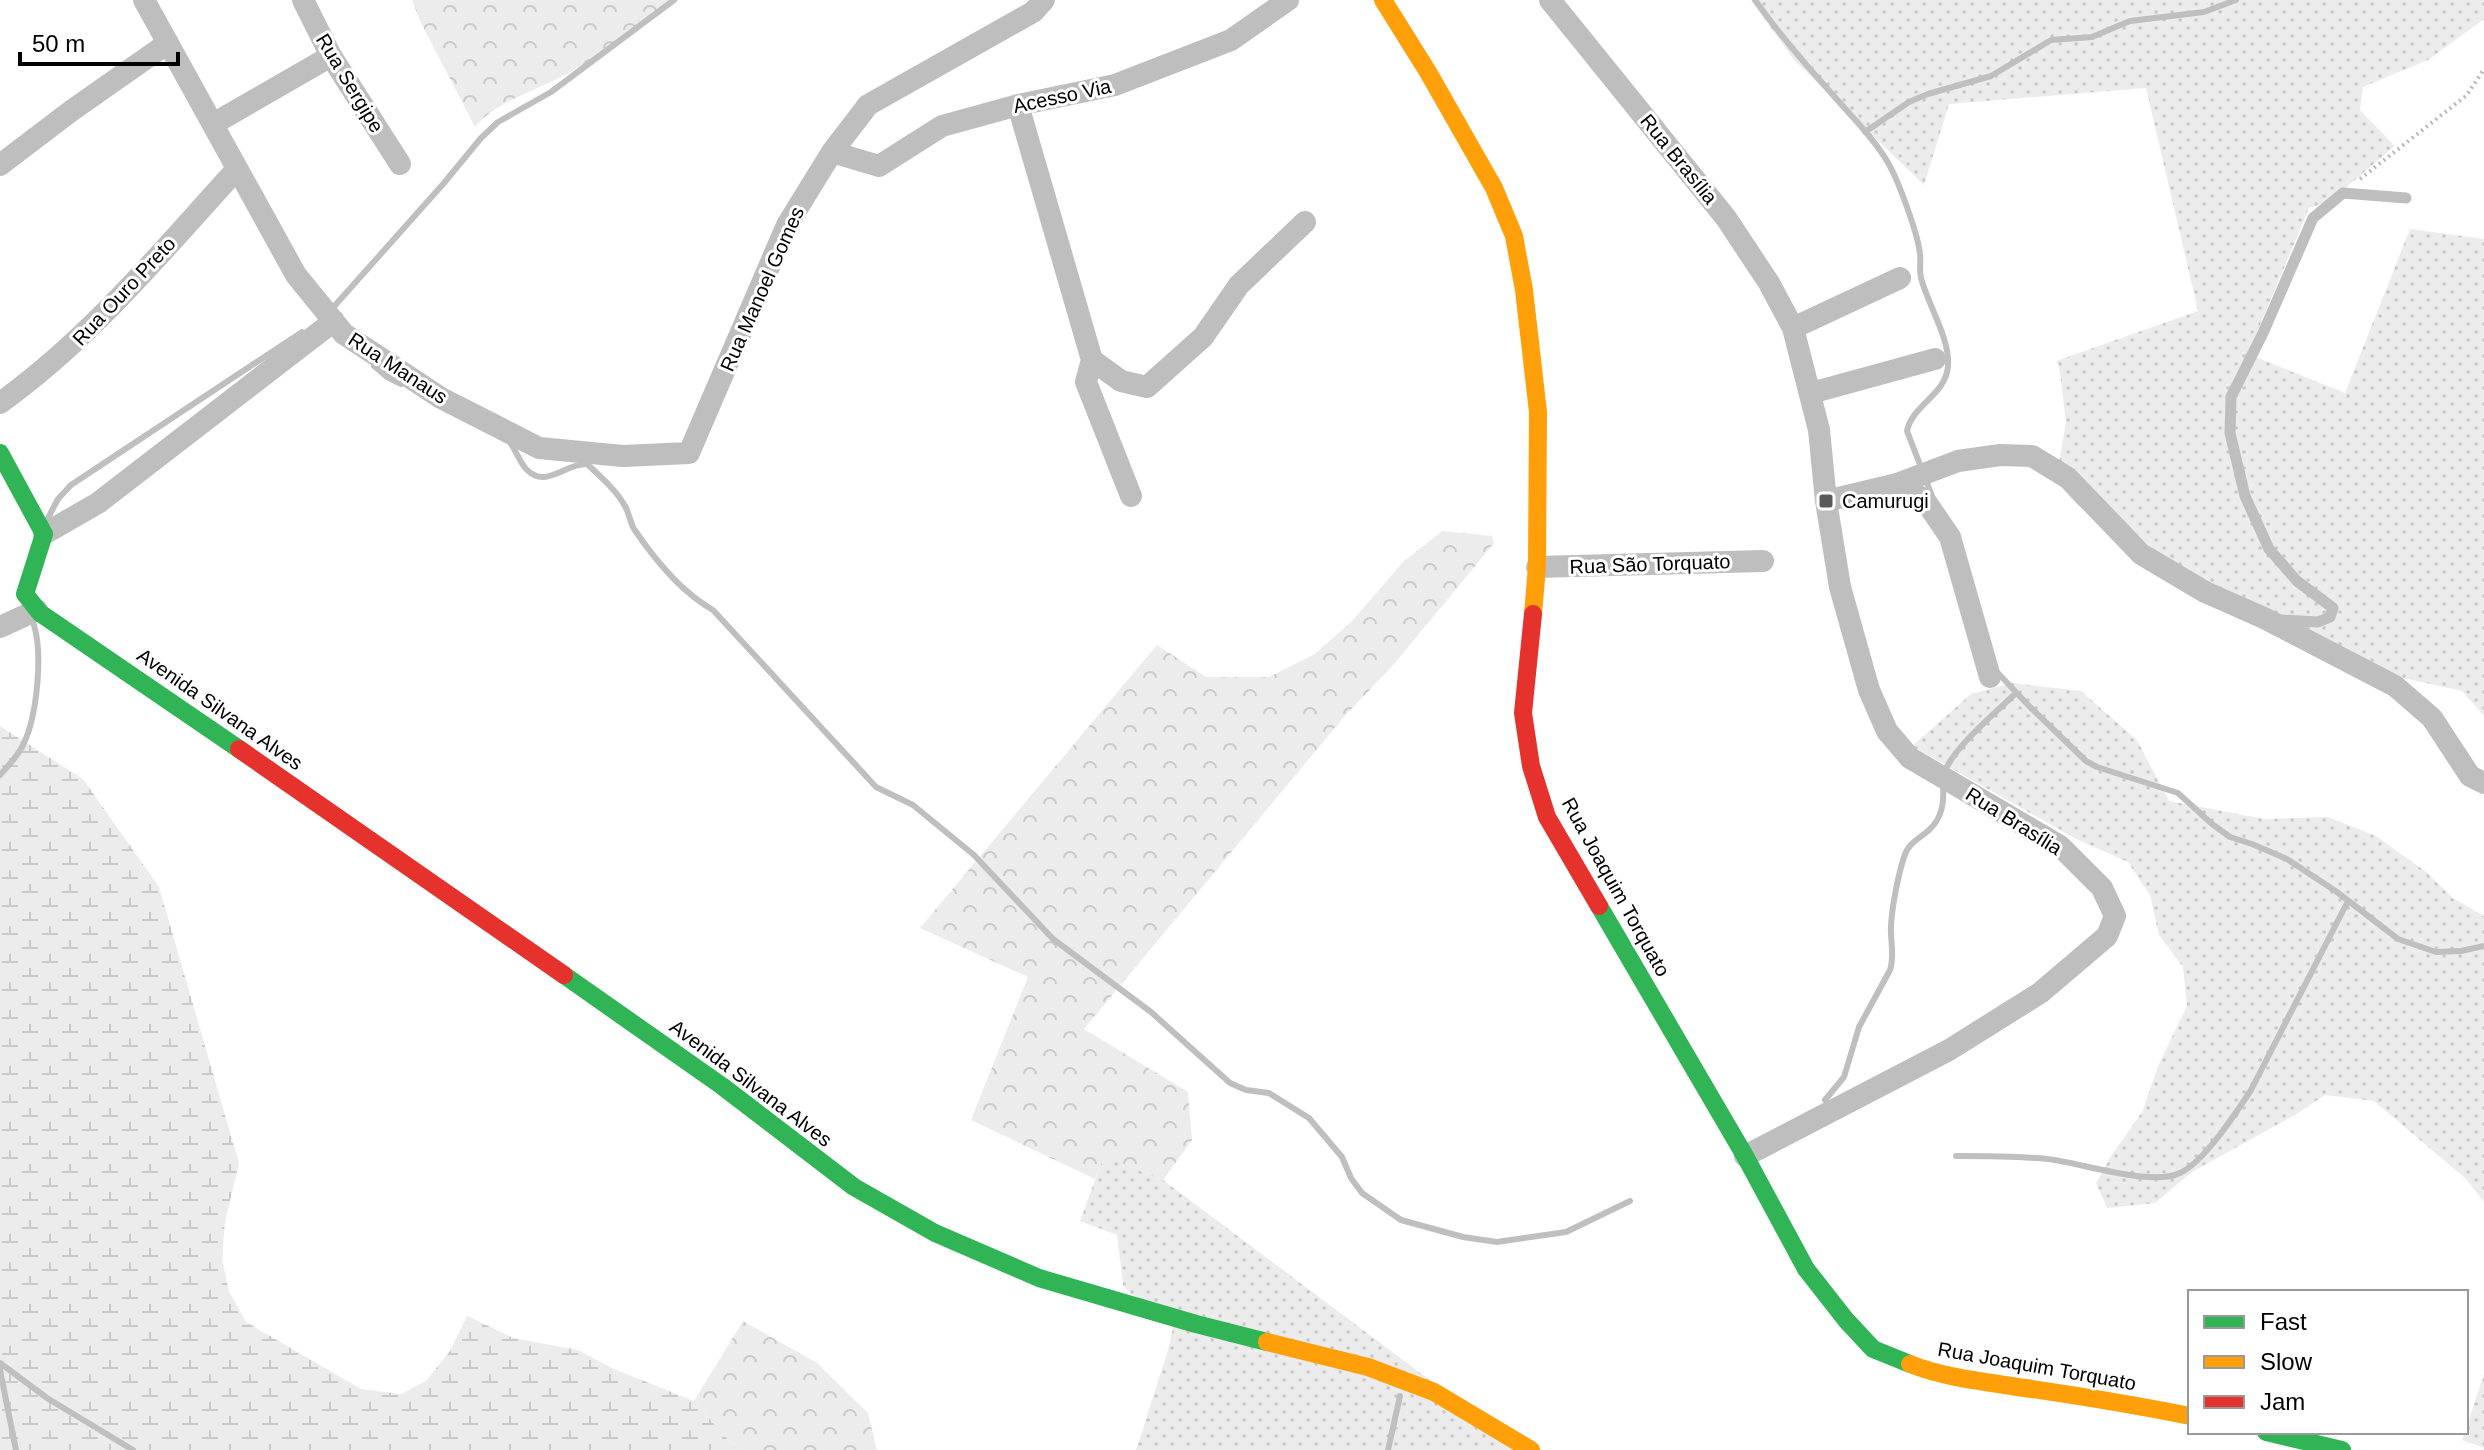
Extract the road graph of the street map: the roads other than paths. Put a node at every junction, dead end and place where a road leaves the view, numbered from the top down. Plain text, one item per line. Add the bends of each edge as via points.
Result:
1 (144, 0) edge
2 (303, 0) edge
3 (1044, 0) edge
4 (1288, 0) edge
5 (1383, 0) edge
6 (1550, 0) edge
7 (168, 43) junction
8 (331, 56) junction
9 (1018, 105) junction
10 (213, 124) junction
11 (832, 152) junction
12 (400, 164) dead end
13 (0, 165) edge
14 (237, 169) junction
15 (2406, 198) dead end
16 (1305, 222) dead end
17 (1900, 278) dead end
18 (334, 321) junction
19 (1793, 328) junction
20 (1935, 359) dead end
21 (1092, 360) junction
22 (1811, 393) junction
23 (0, 403) edge
24 (0, 453) edge
25 (689, 453) joint
26 (1897, 484) junction
27 (1131, 496) dead end
28 (1826, 501) junction
29 (44, 534) junction
30 (1763, 561) dead end
31 (1537, 567) junction
32 (31, 602) junction
33 (2264, 618) junction
34 (0, 627) edge
35 (1990, 677) dead end
36 (2484, 783) edge
37 (1745, 1156) junction
38 (2188, 1416) edge
39 (2274, 1434) edge
40 (1531, 1450) edge
41 (2342, 1450) edge

1 - 7 street, Rua Manaus
2 - 8 street, Rua Sergipe
3 - 11 street, Rua Manoel Gomes via 1033,12 868,105
4 - 9 street, Acesso Via via 1231,40 1115,85
5 - 31 street, Rua Joaquim Torquato via 1494,188 1514,236 1538,412
6 - 19 street, Rua Brasília via 1726,218
7 - 10 street, Rua Manaus
7 - 13 street
8 - 10 street
8 - 12 street, Rua Sergipe
9 - 11 street, Acesso Via via 942,126 879,166
9 - 21 street
10 - 14 street, Rua Manaus
11 - 25 street, Rua Manoel Gomes via 787,225
14 - 18 street, Rua Manaus via 296,275
14 - 23 street, Rua Ouro Preto via 81,338
15 - 33 lane via 2343,193 2313,218 2231,397 2230,433 2245,496 2269,549 2297,581 2333,608 2330,617 2318,622
16 - 21 street via 1239,285 1203,337 1147,387 1121,381
17 - 19 street
18 - 25 street, Rua Manaus via 344,334 441,398 539,448 623,456
18 - 29 street via 98,503
19 - 22 street, Rua Brasília
20 - 22 street
21 - 27 street via 1086,382
22 - 28 street, Rua Brasília
24 - 29 street
26 - 28 street
26 - 33 street via 1958,461 2032,456 2068,478 2141,554 2205,592
26 - 35 street via 1924,499 1950,537
28 - 37 street, Rua Brasília via 1840,587 1869,690 1887,731 1910,758 2060,846 2102,888 2115,916 2107,936 2040,993 1949,1050
29 - 32 street
30 - 31 street, Rua São Torquato
31 - 37 street, Rua Joaquim Torquato via 1523,713 1531,766 1547,817
32 - 34 street
32 - 40 street, Avenida Silvana Alves via 722,1086 854,1187 935,1233 1039,1278 1368,1367 1434,1392
33 - 36 street via 2395,686 2432,718 2470,776
37 - 38 street, Rua Joaquim Torquato via 1806,1269 1873,1349 1921,1368
39 - 41 street

